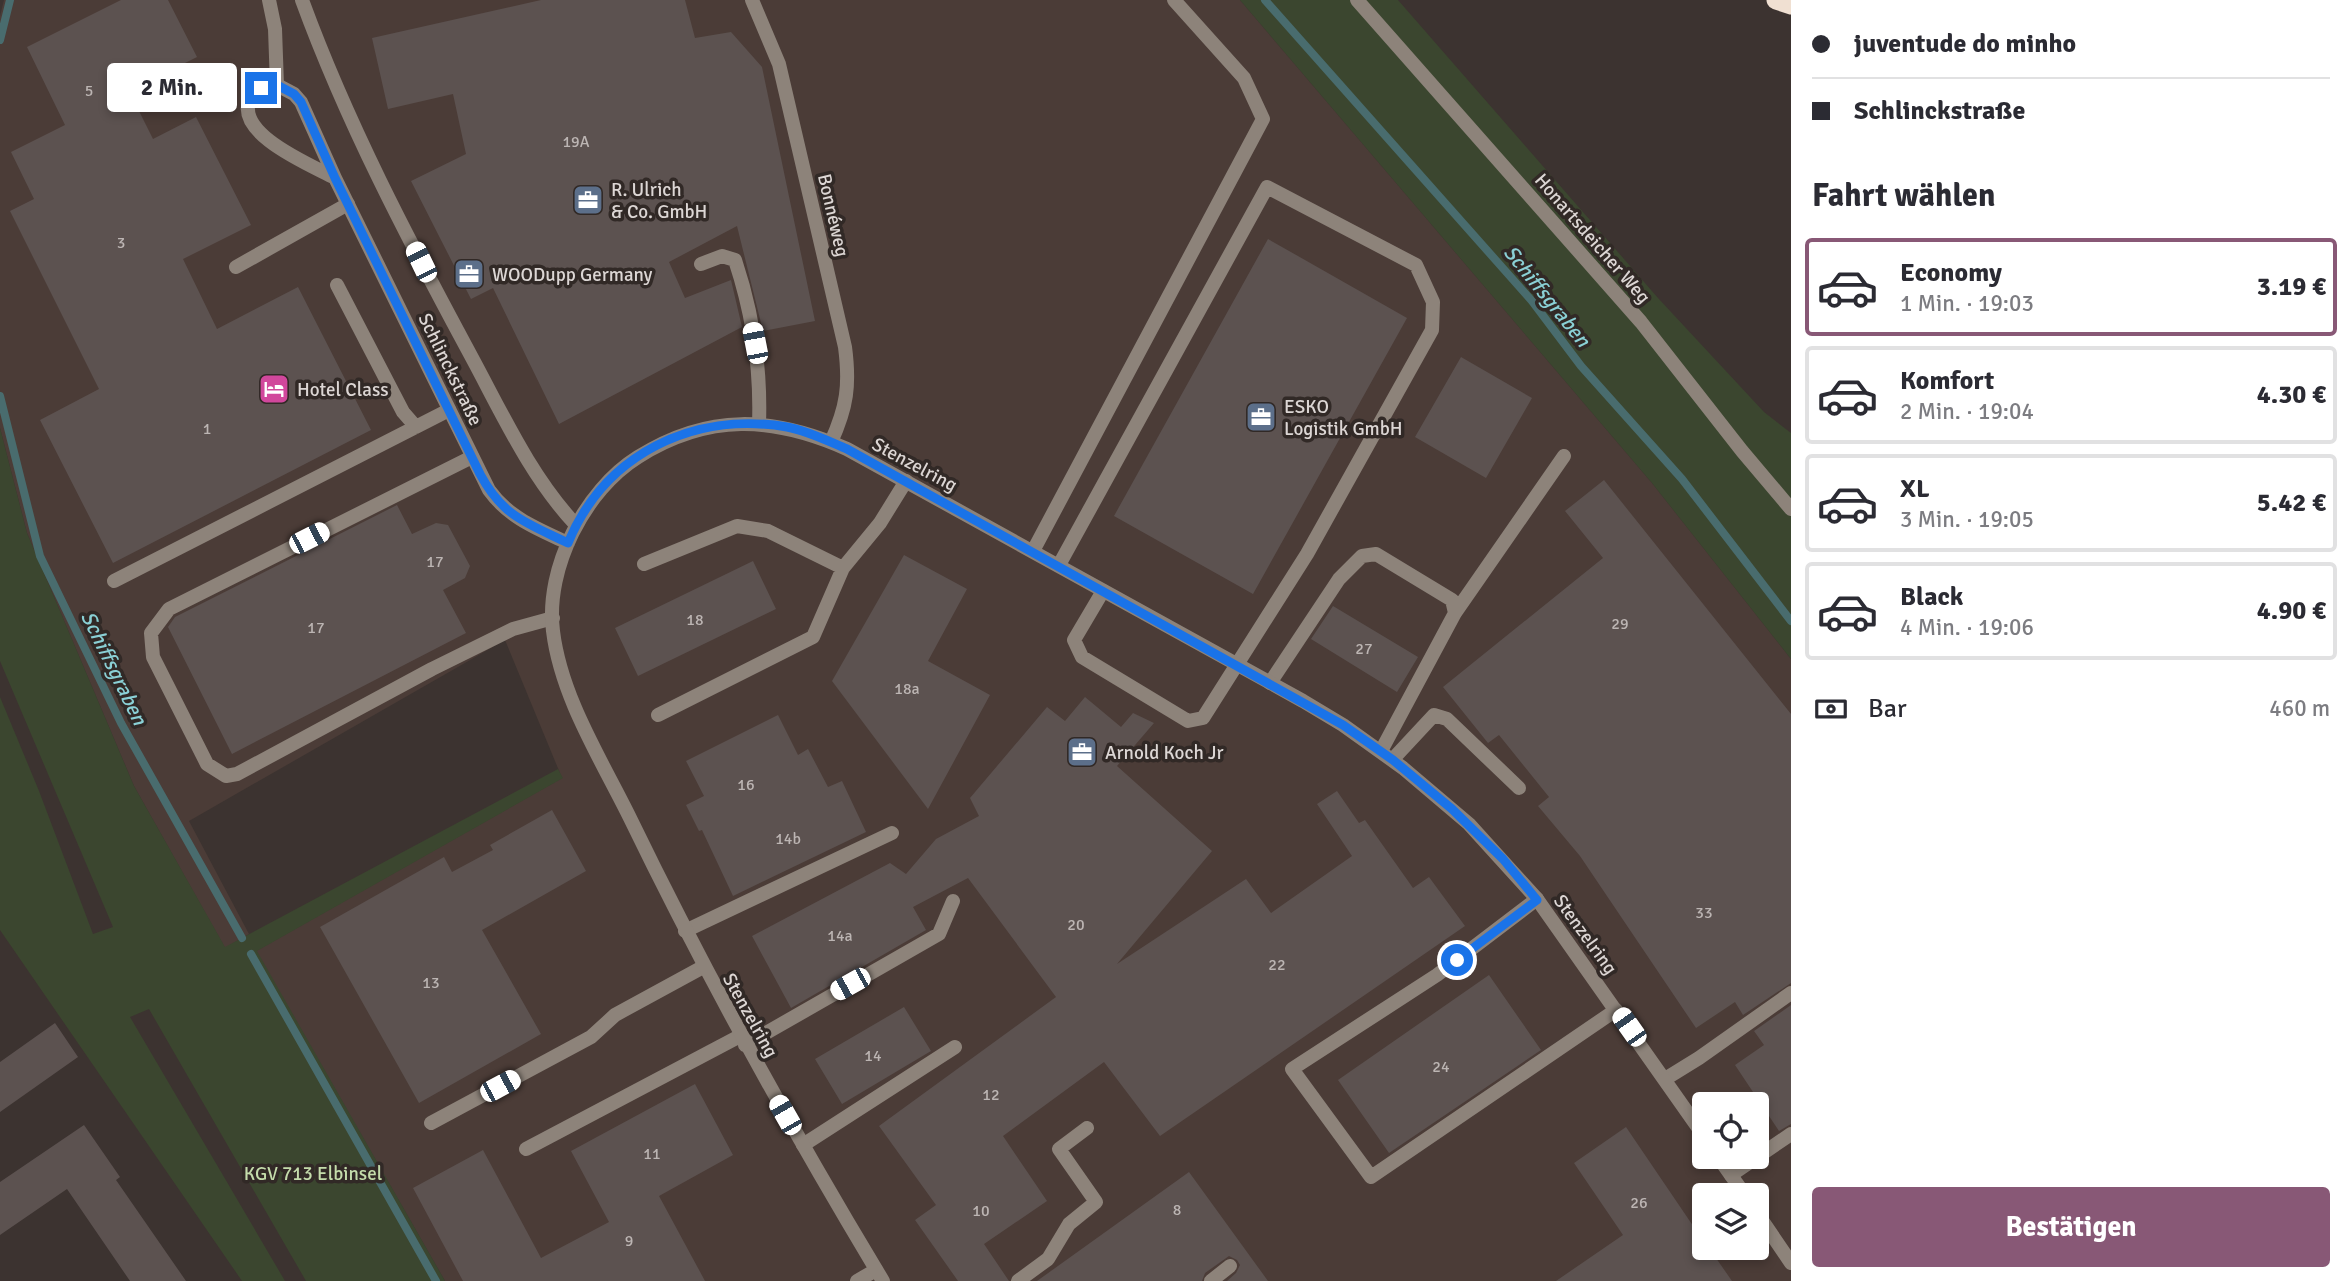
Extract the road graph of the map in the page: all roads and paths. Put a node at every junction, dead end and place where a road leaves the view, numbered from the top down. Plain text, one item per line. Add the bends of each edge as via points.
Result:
1 (269, 0) edge
2 (302, 0) edge
3 (752, 0) edge
4 (1174, 0) edge
5 (1357, 0) edge
6 (1776, 0) edge
7 (1791, 5) edge
8 (277, 85) junction
9 (335, 178) junction
10 (348, 204) junction
11 (701, 264) dead end
12 (236, 267) dead end
13 (337, 285) dead end
14 (449, 410) junction
15 (759, 424) junction
16 (416, 427) junction
17 (831, 442) junction
18 (1564, 456) dead end
19 (472, 457) junction
20 (906, 481) junction
21 (1791, 509) edge
22 (576, 525) junction
23 (568, 543) junction
24 (1033, 551) junction
25 (644, 564) dead end
26 (1059, 565) junction
27 (844, 568) junction
28 (114, 581) dead end
29 (1103, 591) junction
30 (1455, 613) junction
31 (553, 618) junction
32 (1236, 665) junction
33 (1270, 683) junction
34 (658, 715) dead end
35 (1387, 755) junction
36 (1519, 788) dead end
37 (892, 833) dead end
38 (1537, 900) junction
39 (953, 901) dead end
40 (685, 931) junction
41 (704, 967) junction
42 (1791, 993) edge
43 (1616, 1010) junction
44 (743, 1040) junction
45 (956, 1047) dead end
46 (1665, 1079) junction
47 (1692, 1118) edge
48 (431, 1123) dead end
49 (1087, 1128) dead end
50 (1791, 1134) edge
51 (803, 1145) junction
52 (526, 1149) dead end
53 (1727, 1169) edge
54 (1731, 1175) junction
55 (1737, 1183) edge
56 (1769, 1228) edge
57 (1788, 1253) edge
58 (1230, 1266) dead end
59 (879, 1275) edge
60 (857, 1281) edge
61 (1018, 1281) edge
62 (1211, 1281) edge

1 - 8 street
2 - 22 street via 327,67 421,262 524,454
3 - 17 street, Bonnéweg via 779,64 845,347 847,398
4 - 24 street via 1244,78 1263,119
5 - 21 street, Honartsdeicher Weg via 1641,322
6 - 7 highway
8 - 9 street, Schlinckstraße via 301,102
8 - 9 street via 253,94 247,112 252,124 275,145
9 - 10 street, Schlinckstraße
10 - 12 street
10 - 14 street, Schlinckstraße
11 - 15 street via 722,256 735,260 761,384
13 - 16 street via 403,412
14 - 16 street
14 - 19 street, Schlinckstraße
15 - 17 street, Stenzelring
15 - 22 street, Stenzelring via 714,425 650,449 615,474 586,506
16 - 28 street
17 - 20 street, Stenzelring
18 - 30 street
19 - 23 street, Schlinckstraße via 489,491 507,511
19 - 31 street via 169,609 151,633 153,657 207,764 226,776 513,629
20 - 24 street, Stenzelring
20 - 27 street
22 - 23 street, Stenzelring
23 - 31 street, Stenzelring
24 - 26 street, Stenzelring
25 - 27 street via 737,526 768,531
26 - 29 street, Stenzelring
26 - 32 street via 1267,187 1416,265 1433,302 1432,330 1307,554
27 - 34 street via 813,637
29 - 32 street, Stenzelring
29 - 32 street via 1074,640 1082,657 1188,721 1203,718
30 - 33 street via 1452,600 1376,555 1362,556 1339,579
30 - 35 street
31 - 40 street, Stenzelring via 558,654 581,718
32 - 33 street, Stenzelring
33 - 35 street, Stenzelring
35 - 36 street via 1434,715 1447,719
35 - 38 street, Stenzelring via 1469,824
37 - 40 street
38 - 43 street, Stenzelring
38 - 43 street via 1437,975 1292,1069 1371,1177
39 - 44 street via 939,934
40 - 41 street, Stenzelring
41 - 44 street, Stenzelring
41 - 48 street via 615,1015 591,1037
42 - 46 street
43 - 46 street, Stenzelring
44 - 51 street, Stenzelring
44 - 52 street
45 - 51 street
46 - 47 street, Stenzelring
49 - 61 street via 1059,1149 1096,1202 1069,1224 1048,1259
50 - 54 street
51 - 59 street, Stenzelring
53 - 54 street
54 - 55 street
56 - 57 street
58 - 62 street
59 - 60 street

